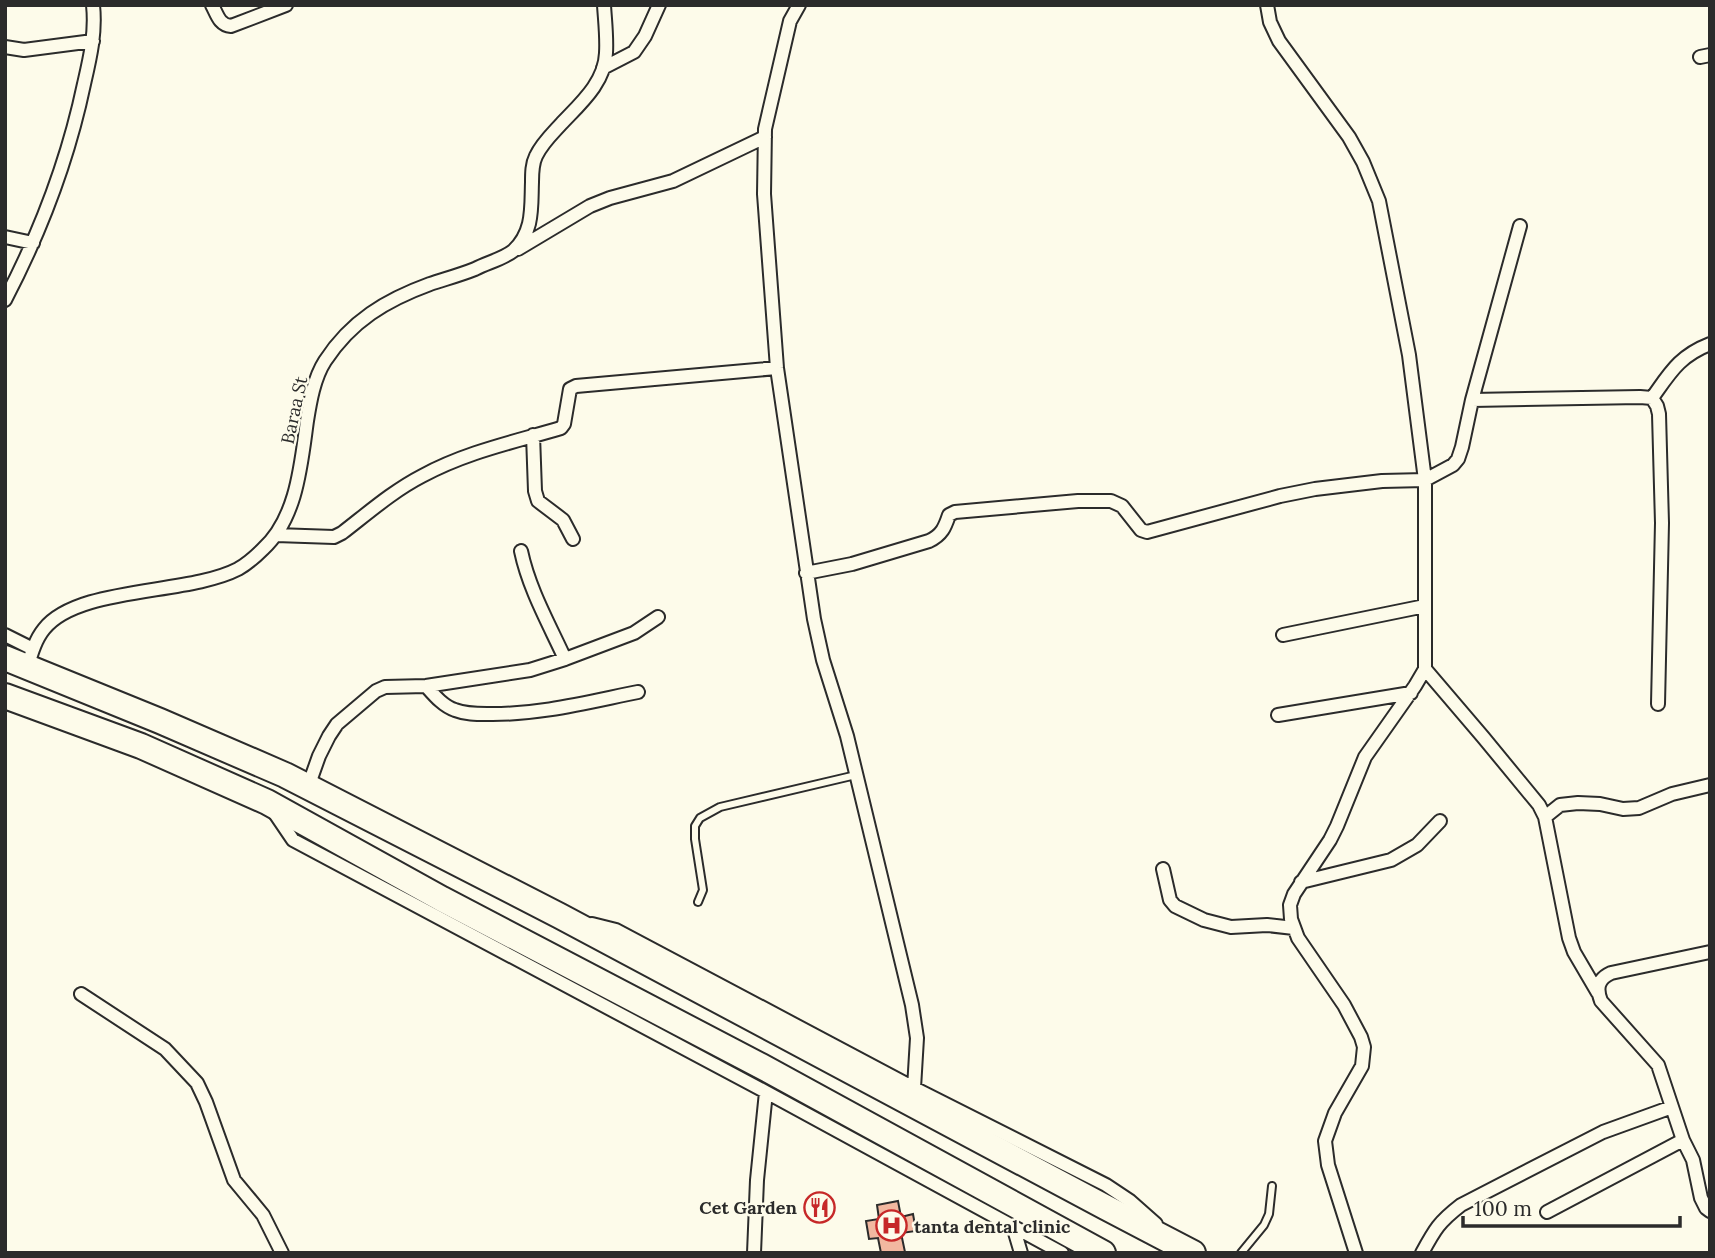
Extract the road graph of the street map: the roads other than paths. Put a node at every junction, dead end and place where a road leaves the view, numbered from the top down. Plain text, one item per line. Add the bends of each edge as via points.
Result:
1 (93, 5) edge
2 (212, 5) edge
3 (286, 5) edge
4 (604, 5) edge
5 (659, 5) edge
6 (799, 5) edge
7 (1266, 5) edge
8 (93, 41) junction
9 (5, 47) edge
10 (603, 68) junction
11 (765, 137) junction
12 (1520, 226) dead end
13 (5, 237) edge
14 (33, 243) junction
15 (512, 252) junction
16 (5, 299) edge
17 (1710, 344) edge
18 (778, 368) junction
19 (1651, 398) junction
20 (1472, 400) junction
21 (533, 435) junction
22 (1425, 480) junction
23 (276, 535) junction
24 (573, 539) dead end
25 (521, 551) dead end
26 (806, 573) junction
27 (1425, 606) junction
28 (658, 617) dead end
29 (5, 635) edge
30 (1283, 635) dead end
31 (22, 658) edge
32 (565, 659) junction
33 (1425, 669) junction
34 (426, 686) junction
35 (638, 692) dead end
36 (1410, 693) junction
37 (12, 703) edge
38 (1658, 704) dead end
39 (1278, 716) dead end
40 (856, 775) junction
41 (1710, 785) edge
42 (308, 787) junction
43 (267, 802) junction
44 (1545, 817) junction
45 (1440, 821) dead end
46 (463, 867) junction
47 (1163, 869) dead end
48 (1301, 882) junction
49 (442, 899) junction
50 (698, 902) dead end
51 (560, 916) junction
52 (1294, 928) junction
53 (539, 950) junction
54 (1710, 952) edge
55 (1598, 993) junction
56 (81, 994) dead end
57 (914, 1088) junction
58 (766, 1092) junction
59 (1672, 1107) junction
60 (1683, 1140) junction
61 (1272, 1186) dead end
62 (1710, 1211) edge
63 (1547, 1212) dead end
64 (1013, 1226) junction
65 (1186, 1249) edge
66 (282, 1253) edge
67 (754, 1253) edge
68 (1021, 1253) edge
69 (1062, 1253) edge
70 (1103, 1253) edge
71 (1241, 1253) edge
72 (1356, 1253) edge
73 (1422, 1253) edge

1 - 8 street
2 - 3 street via 221,22 231,26
4 - 10 street
5 - 10 street via 634,51
6 - 11 street via 789,21
7 - 22 street via 1279,41 1349,137 1379,201 1409,355
8 - 9 street via 24,50
8 - 14 street via 76,125
10 - 15 street via 598,82 535,157 529,228
11 - 15 street, Baraa St via 673,181 590,206
11 - 18 street via 764,194
12 - 20 street
13 - 14 street
14 - 16 street
15 - 23 street, Baraa St via 374,310 331,353 313,392 294,496
17 - 19 street via 1680,361
18 - 21 street via 576,386 570,389 561,428
18 - 26 street
19 - 20 street
19 - 38 street via 1659,414 1662,523
20 - 22 street via 1458,459
21 - 23 street via 422,476 334,537
21 - 24 street via 538,501 563,520
22 - 26 street via 1315,489 1147,532 1111,501 955,512 937,538
22 - 27 street
23 - 31 street, Baraa St via 239,569 200,582 72,609 44,629
25 - 32 street via 533,591
26 - 40 street via 823,660
27 - 30 street
27 - 33 street
28 - 32 street via 634,633
29 - 31 street
31 - 42 highway
32 - 34 street via 530,670
33 - 36 street
33 - 44 street
34 - 35 street via 444,705 481,714 541,712
34 - 42 street via 385,687 345,717 329,736
36 - 39 street
36 - 48 street via 1365,757 1330,840
37 - 43 highway via 141,746
40 - 50 lane via 720,807 700,818 695,826 703,890
40 - 57 street via 912,1004
41 - 44 street via 1639,808 1578,803 1560,805
42 - 46 highway
43 - 49 highway
43 - 58 street via 293,840
44 - 55 street via 1569,938
45 - 48 street via 1417,845 1391,860
46 - 49 highway
46 - 51 highway
47 - 52 street via 1170,900 1203,920 1231,927
48 - 52 street via 1290,905
49 - 53 highway
51 - 53 highway
51 - 57 street via 617,930
51 - 65 highway
52 - 72 street via 1344,1005 1364,1047 1362,1066 1325,1141 1328,1165
53 - 70 highway
54 - 55 street via 1611,973 1600,981
55 - 59 street via 1658,1065
56 - 66 street via 165,1049 197,1083 234,1180 263,1215
57 - 65 street via 1105,1185
58 - 64 street
58 - 67 street
59 - 60 street
59 - 73 street via 1603,1132 1461,1205 1436,1227
60 - 62 street via 1693,1160 1701,1198
60 - 63 street
61 - 71 lane via 1269,1214
64 - 68 street
64 - 69 street

